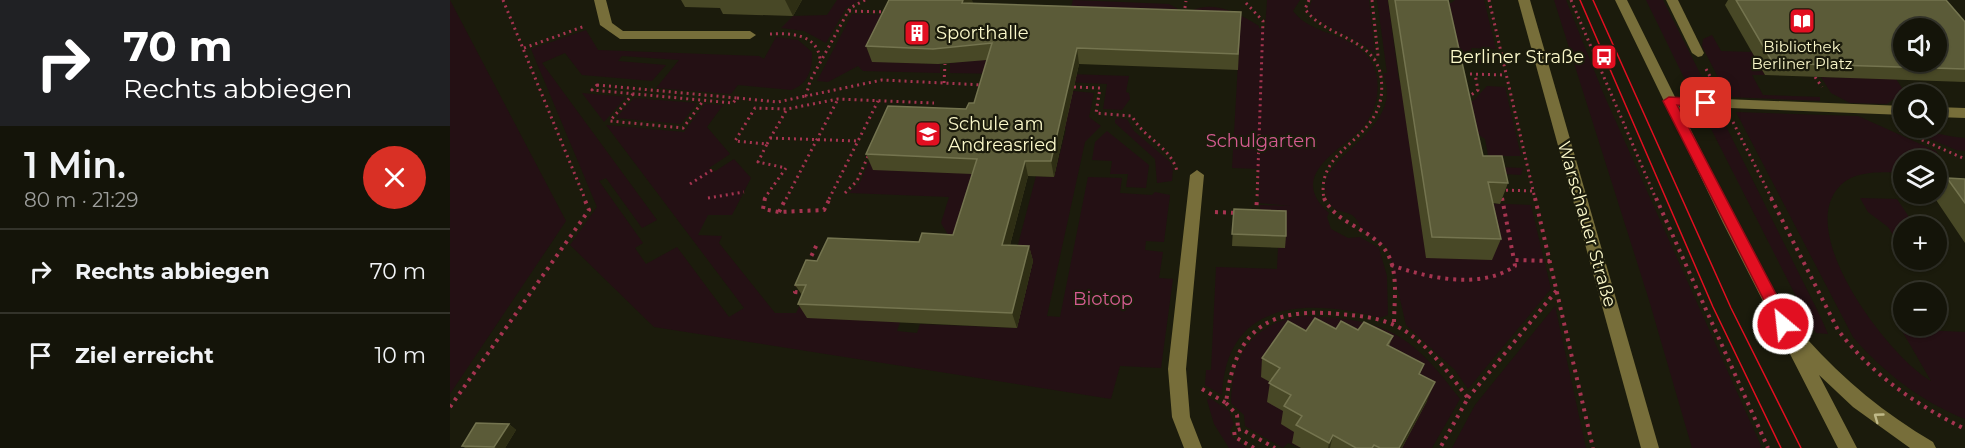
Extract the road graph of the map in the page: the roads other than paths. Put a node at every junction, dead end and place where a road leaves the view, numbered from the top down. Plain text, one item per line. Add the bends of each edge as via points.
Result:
1 (600, 0) edge
2 (1524, 0) edge
3 (1672, 0) edge
4 (1623, 3) edge
5 (750, 35) road end
6 (1698, 53) road end
7 (1669, 101) junction
8 (1893, 111) edge
9 (1947, 112) edge
10 (1965, 113) edge
11 (1197, 176) dead end
12 (1783, 324) junction
13 (1193, 448) edge
14 (1650, 448) edge
15 (1848, 448) edge
16 (1927, 448) edge

1 - 5 street via 603,19 620,35
2 - 14 street, Warschauer Straße
3 - 6 street
4 - 7 street
7 - 8 street
7 - 12 street
9 - 10 street
11 - 13 street via 1177,369 1181,417
12 - 15 street
16 -> 12 street via 1852,397

